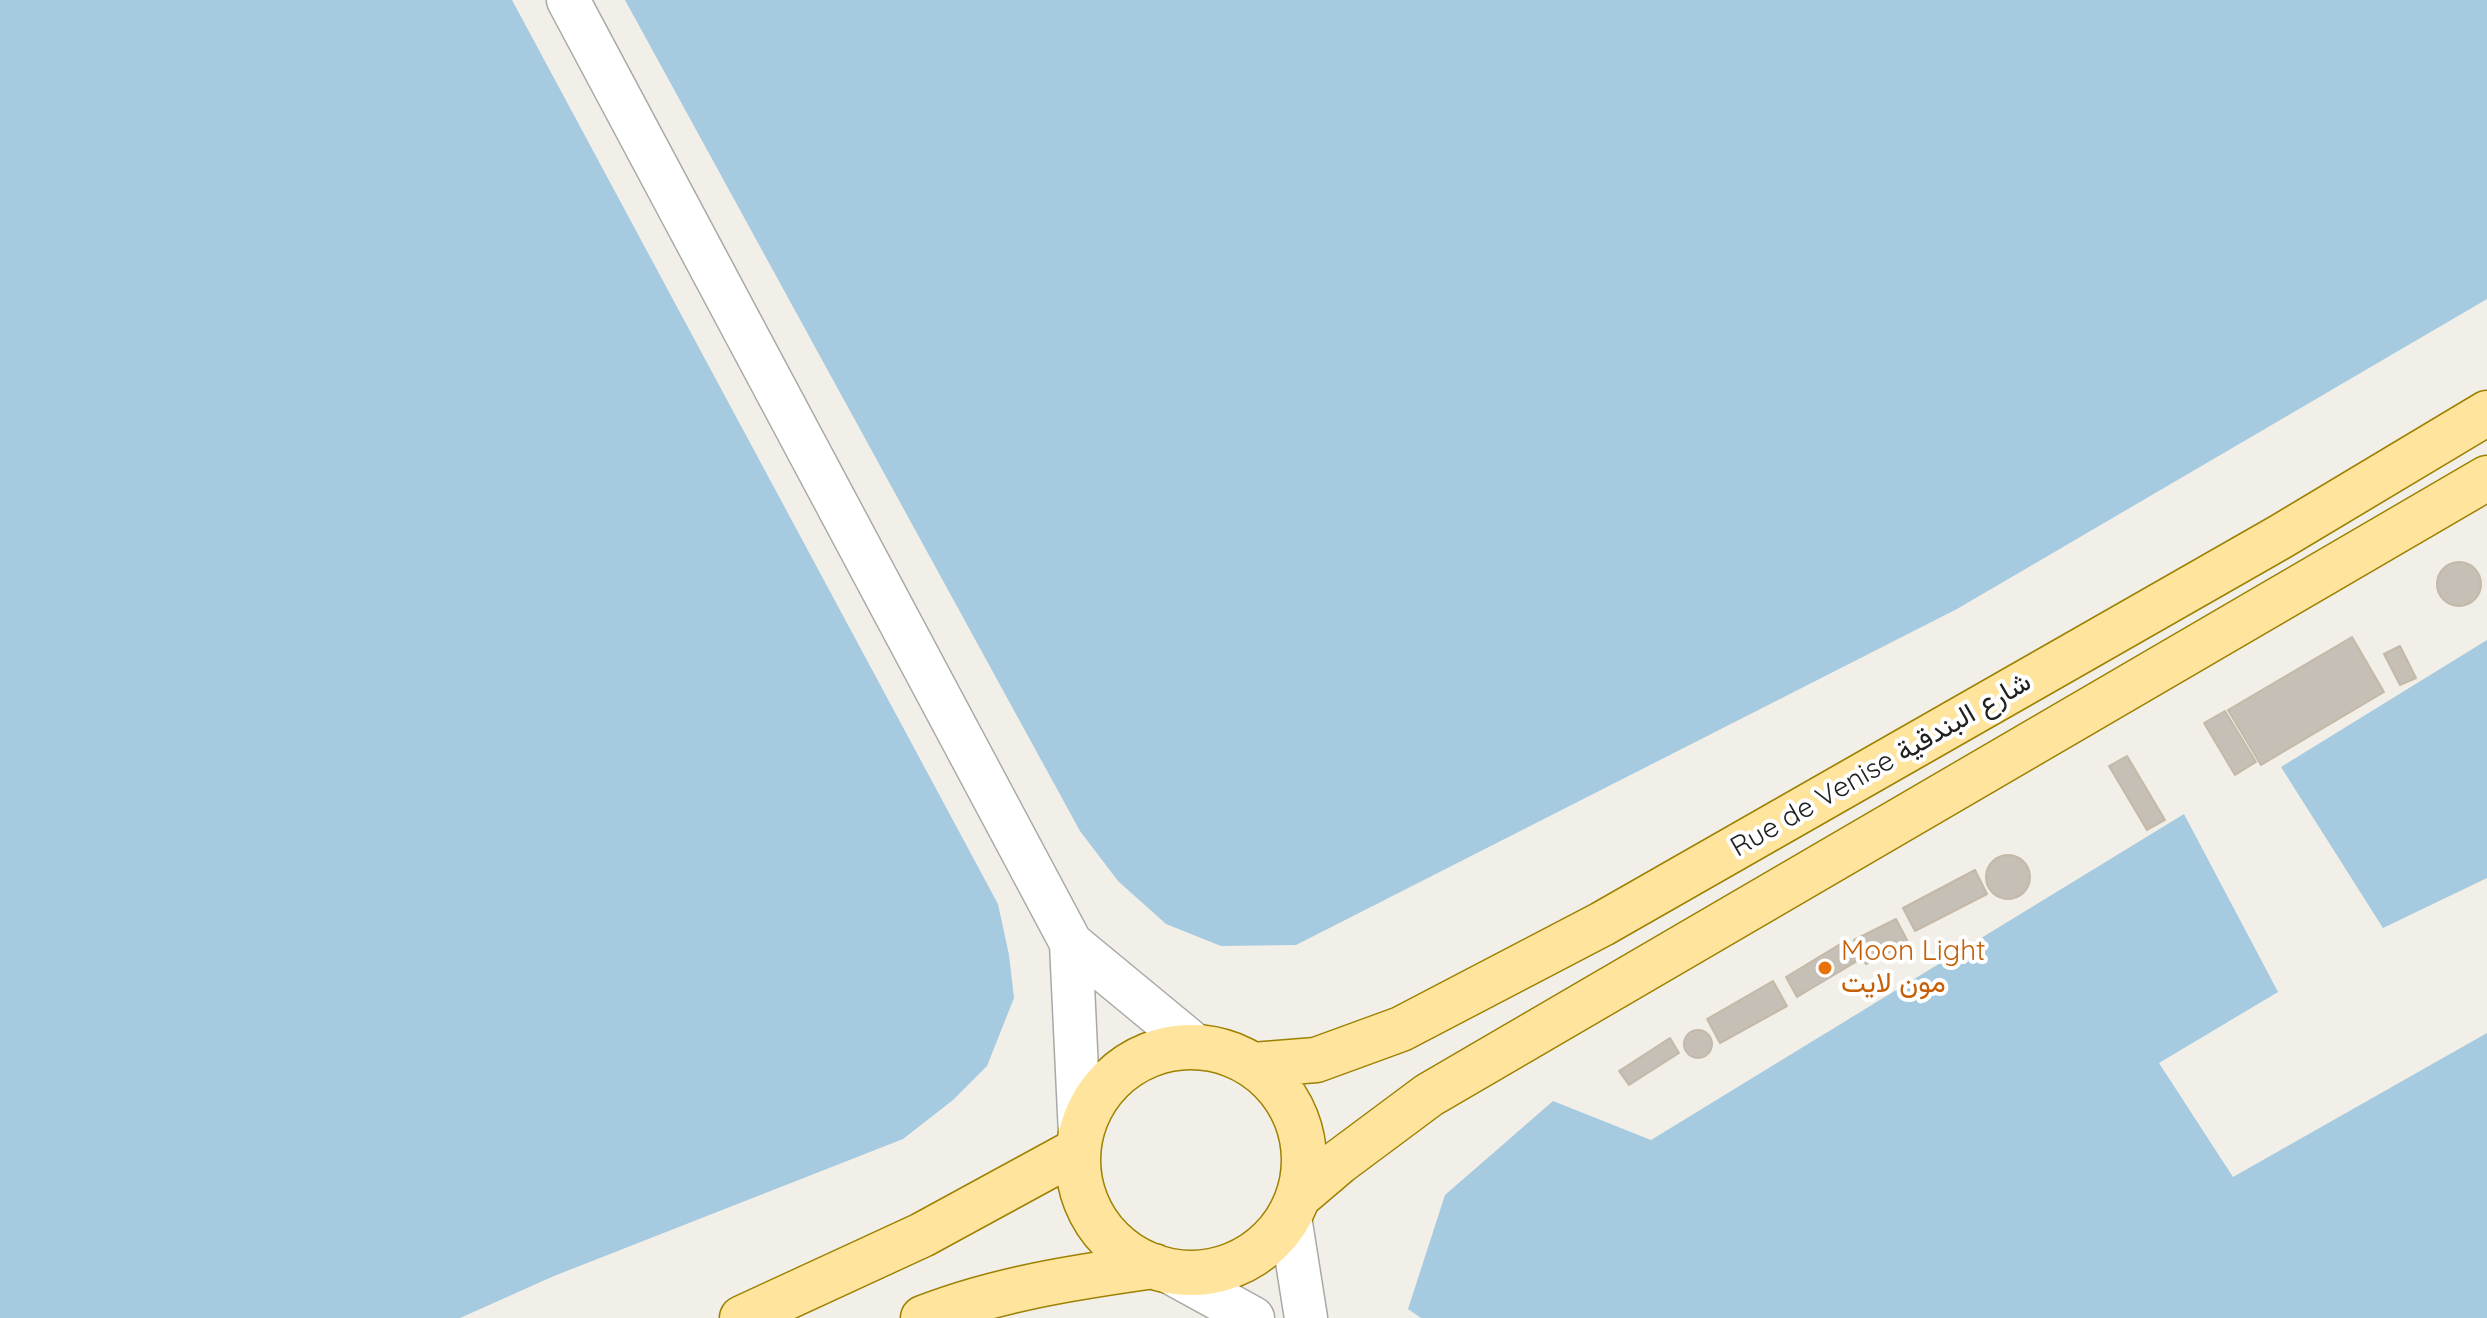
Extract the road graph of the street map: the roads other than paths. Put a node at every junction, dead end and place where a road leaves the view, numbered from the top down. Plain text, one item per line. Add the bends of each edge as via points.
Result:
1 (568, 0) edge
2 (2487, 413) edge
3 (2487, 478) edge
4 (1071, 943) junction
5 (1197, 1047) junction
6 (1253, 1065) junction
7 (1079, 1142) junction
8 (1295, 1206) junction
9 (1159, 1268) junction
10 (742, 1318) edge
11 (923, 1318) edge
12 (1253, 1318) edge
13 (1306, 1318) edge

1 - 4 street
2 - 6 main road, Rue de Venise شارع البندقية via 1602,924 1401,1029 1316,1060
3 - 8 main road, Rue de Venise شارع البندقية via 1429,1095 1339,1162
4 - 5 street
4 - 7 street
5 - 6 main road via 1227,1052
5 - 7 main road via 1165,1049 1136,1060 1111,1080 1092,1105
6 - 8 main road via 1281,1090 1299,1122 1305,1159
7 - 9 main road via 1079,1175 1096,1221 1131,1256
7 - 10 main road via 922,1235
8 - 9 main road via 1267,1245 1236,1264 1201,1273
8 - 13 street
9 - 11 main road via 1064,1278
9 - 12 street

